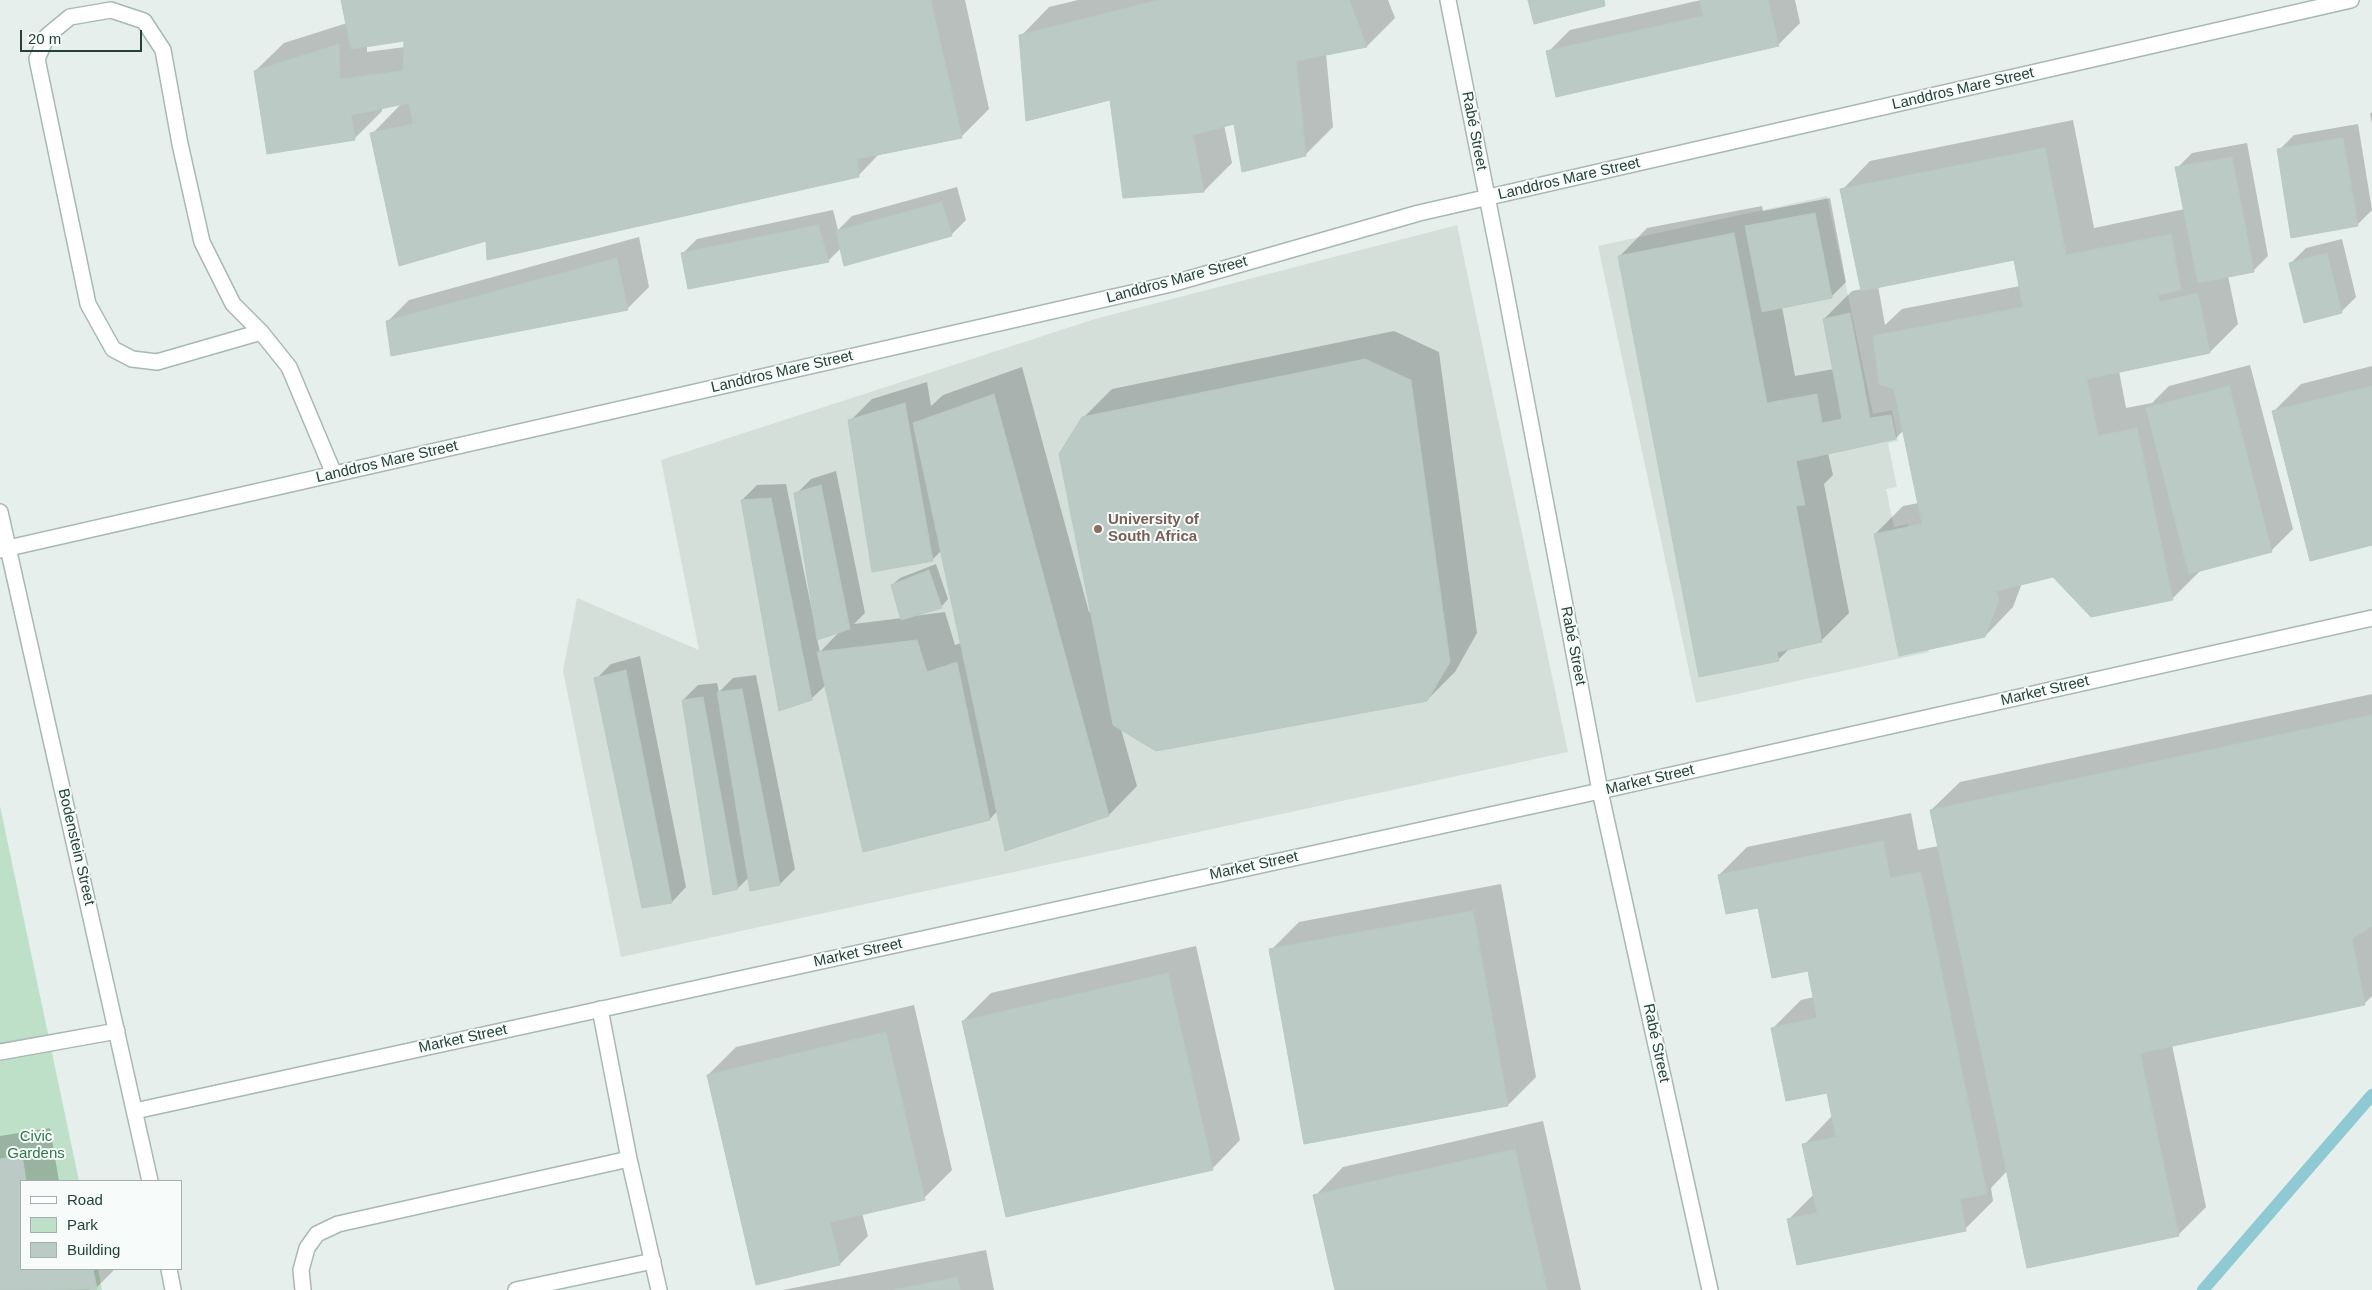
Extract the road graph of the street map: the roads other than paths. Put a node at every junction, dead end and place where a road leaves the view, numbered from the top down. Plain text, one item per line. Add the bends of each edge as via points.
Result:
1 (1448, 0) edge
2 (2351, 0) edge
3 (1487, 198) junction
4 (261, 332) junction
5 (334, 474) junction
6 (0, 512) edge
7 (4, 549) edge
8 (2372, 618) edge
9 (1600, 791) junction
10 (600, 1009) junction
11 (117, 1031) junction
12 (0, 1052) edge
13 (135, 1111) junction
14 (629, 1158) junction
15 (150, 1180) edge
16 (652, 1261) junction
17 (169, 1270) edge
18 (173, 1290) edge
19 (303, 1290) edge
20 (516, 1290) edge
21 (659, 1290) edge
22 (1710, 1290) edge

1 - 3 street, Rabé Street
2 - 3 street, Landdros Mare Street
3 - 5 street, Landdros Mare Street via 1419,213 1171,284
3 - 9 street, Rabé Street
4 - 4 street via 233,304 202,242 180,144 164,50 144,21 111,10 70,17 47,36 37,59 88,304 113,349 132,359 157,362
4 - 5 street via 289,367
5 - 7 street, Landdros Mare Street
6 - 7 street, Bodenstein Street
7 - 11 street, Bodenstein Street
8 - 9 street, Market Street
9 - 10 street, Market Street
9 - 22 street, Rabé Street
10 - 13 street, Market Street
10 - 14 street
11 - 12 street
11 - 13 street, Bodenstein Street
13 - 15 street, Bodenstein Street
14 - 16 street
14 - 19 street via 338,1224 318,1234 307,1248 301,1270
16 - 20 street
16 - 21 street
17 - 18 street

